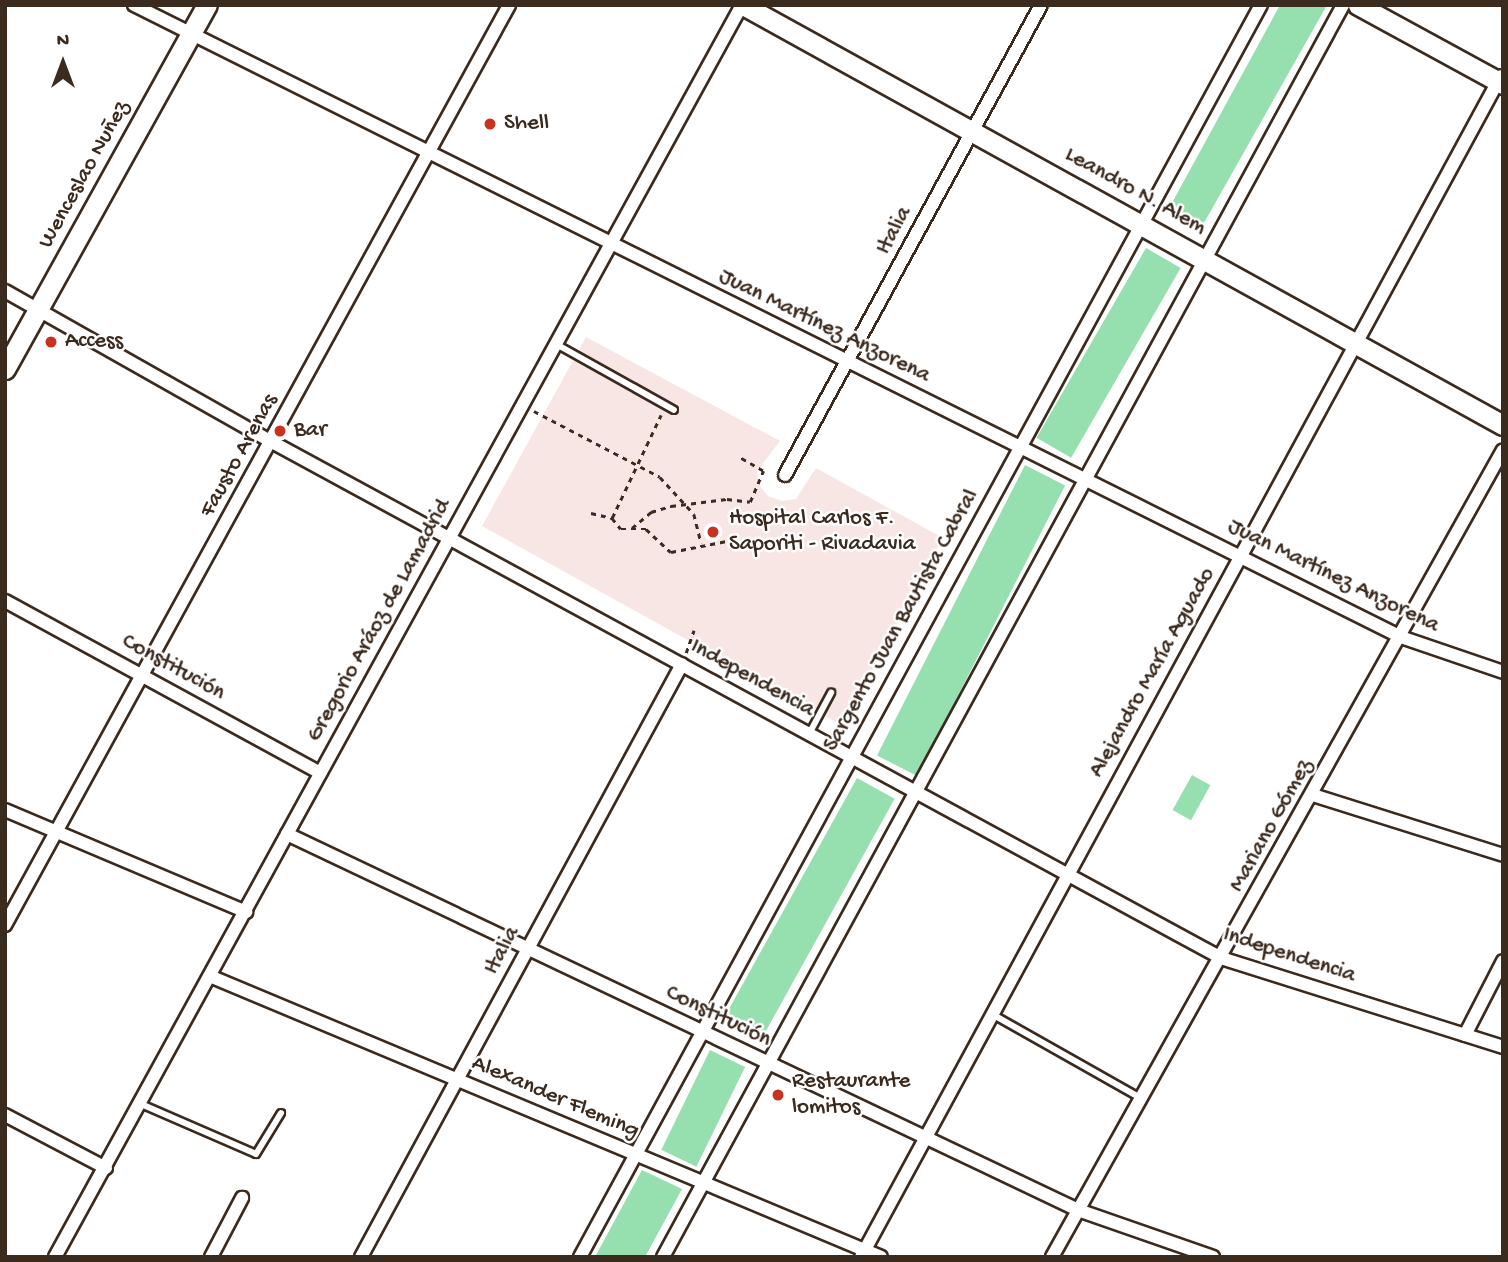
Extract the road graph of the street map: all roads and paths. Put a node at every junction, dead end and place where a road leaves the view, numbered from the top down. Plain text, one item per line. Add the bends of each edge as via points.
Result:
1 (134, 5) edge
2 (207, 5) edge
3 (509, 5) edge
4 (742, 5) edge
5 (1041, 5) edge
6 (1261, 5) edge
7 (1343, 5) edge
8 (1358, 5) edge
9 (191, 35) junction
10 (1501, 79) edge
11 (972, 129) junction
12 (429, 153) junction
13 (1141, 224) junction
14 (609, 244) junction
15 (1206, 260) junction
16 (5, 291) edge
17 (38, 309) junction
18 (555, 343) junction
19 (1357, 344) junction
20 (849, 363) junction
21 (5, 369) edge
22 (521, 405) junction
23 (665, 405) junction
24 (674, 410) dead end
25 (1503, 425) edge
26 (272, 442) junction
27 (1021, 447) junction
28 (1503, 450) edge
29 (738, 457) dead end
30 (639, 466) junction
31 (785, 475) dead end
32 (1085, 479) junction
33 (687, 503) junction
34 (591, 513) dead end
35 (612, 518) junction
36 (632, 528) junction
37 (450, 537) junction
38 (701, 543) junction
39 (759, 551) dead end
40 (1241, 557) junction
41 (5, 601) edge
42 (694, 630) dead end
43 (1401, 637) junction
44 (682, 664) junction
45 (1503, 672) edge
46 (143, 675) junction
47 (831, 693) dead end
48 (809, 734) junction
49 (851, 758) junction
50 (320, 774) junction
51 (915, 794) junction
52 (1313, 795) junction
53 (5, 810) edge
54 (56, 832) junction
55 (287, 834) junction
56 (1503, 855) edge
57 (1065, 876) junction
58 (246, 912) junction
59 (5, 925) edge
60 (528, 950) junction
61 (1221, 958) junction
62 (1503, 961) edge
63 (212, 977) junction
64 (992, 1014) junction
65 (701, 1032) junction
66 (1465, 1035) junction
67 (1503, 1047) edge
68 (768, 1064) junction
69 (458, 1080) junction
70 (1142, 1099) junction
71 (141, 1104) junction
72 (281, 1113) dead end
73 (5, 1115) edge
74 (925, 1138) junction
75 (635, 1155) junction
76 (106, 1168) junction
77 (704, 1184) junction
78 (243, 1198) dead end
79 (1078, 1210) junction
80 (863, 1253) edge
81 (55, 1257) edge
82 (211, 1257) edge
83 (361, 1257) edge
84 (580, 1257) edge
85 (663, 1257) edge
86 (881, 1257) edge
87 (1052, 1257) edge
88 (1213, 1257) edge

1 - 9 street, Juan Martínez Anzorena
2 - 9 street, Wenceslao Nuñez
3 - 12 street, Fausto Arenas
4 - 11 street, Leandro N. Alem
4 - 14 street, Gregorio Aráoz de Lamadrid
5 - 11 street, Italia
6 - 13 street, Sargento Juan Bautista Cabral
7 - 15 street
8 - 10 street
9 - 12 street, Juan Martínez Anzorena
9 - 17 street, Wenceslao Nuñez
10 - 19 street, Alejandro María Aguado
11 - 13 street, Leandro N. Alem
11 - 20 street, Italia
12 - 14 street, Juan Martínez Anzorena
12 - 26 street, Fausto Arenas
13 - 15 street, Leandro N. Alem
13 - 27 street, Sargento Juan Bautista Cabral
14 - 18 street, Gregorio Aráoz de Lamadrid
14 - 20 street, Juan Martínez Anzorena
15 - 19 street, Leandro N. Alem
15 - 32 street
16 - 17 street, Independencia
17 - 21 street, Wenceslao Nuñez
17 - 26 street, Independencia
18 - 22 street, Gregorio Aráoz de Lamadrid
18 - 23 lane
19 - 25 street, Leandro N. Alem
19 - 40 street, Alejandro María Aguado
20 - 27 street, Juan Martínez Anzorena
20 - 31 street, Italia
22 - 30 path
22 - 37 street, Gregorio Aráoz de Lamadrid
23 - 24 lane
23 - 30 path
26 - 37 street, Independencia
26 - 46 street, Fausto Arenas
27 - 32 street, Juan Martínez Anzorena
27 - 49 street, Sargento Juan Bautista Cabral
28 - 43 street, Mariano Gómez
29 - 33 path via 763,471 750,502
30 - 33 path via 660,477
30 - 35 path
32 - 40 street, Juan Martínez Anzorena
32 - 51 street
33 - 36 path via 651,512
33 - 38 path
34 - 35 path
35 - 36 path via 621,530
36 - 38 path via 655,534 671,552
37 - 44 street, Independencia
37 - 50 street, Gregorio Aráoz de Lamadrid
38 - 39 path via 732,540
40 - 43 street, Juan Martínez Anzorena
40 - 57 street, Alejandro María Aguado
41 - 46 street, Constitución
42 - 44 path
43 - 45 street, Juan Martínez Anzorena
43 - 52 street, Mariano Gómez
44 - 48 street, Independencia
44 - 60 street, Italia
46 - 50 street, Constitución
46 - 54 street, Fausto Arenas
47 - 48 lane
48 - 49 street, Independencia
49 - 51 street, Independencia
49 - 65 street, Sargento Juan Bautista Cabral
50 - 55 street, Gregorio Aráoz de Lamadrid
51 - 57 street, Independencia
51 - 68 street
52 - 56 street
52 - 61 street, Mariano Gómez
53 - 54 street
54 - 58 street
54 - 59 street, Fausto Arenas
55 - 58 street, Gregorio Aráoz de Lamadrid
55 - 60 street, Constitución
57 - 61 street, Independencia
57 - 64 street, Alejandro María Aguado
58 - 63 street, Gregorio Aráoz de Lamadrid
60 - 65 street, Constitución
60 - 69 street, Italia
61 - 66 street, Independencia
61 - 70 street, Mariano Gómez
62 - 66 street
63 - 69 street, Alexander Fleming
63 - 71 street, Gregorio Aráoz de Lamadrid
64 - 70 lane
64 - 74 street, Alejandro María Aguado
65 - 68 street, Constitución
65 - 75 street, Sargento Juan Bautista Cabral
66 - 67 street, Independencia
68 - 74 street, Constitución
68 - 77 street
69 - 75 street, Alexander Fleming
69 - 83 street, Italia
70 - 79 street, Mariano Gómez
71 - 72 lane via 256,1154
71 - 76 street, Gregorio Aráoz de Lamadrid
73 - 76 street
74 - 79 street, Constitución
74 - 80 street, Alejandro María Aguado
75 - 77 street, Alexander Fleming
75 - 84 street, Sargento Juan Bautista Cabral
76 - 81 street, Gregorio Aráoz de Lamadrid
77 - 80 street, Alexander Fleming
77 - 85 street
78 - 82 street
79 - 87 street, Mariano Gómez
79 - 88 street, Constitución
80 - 86 street, Alexander Fleming

